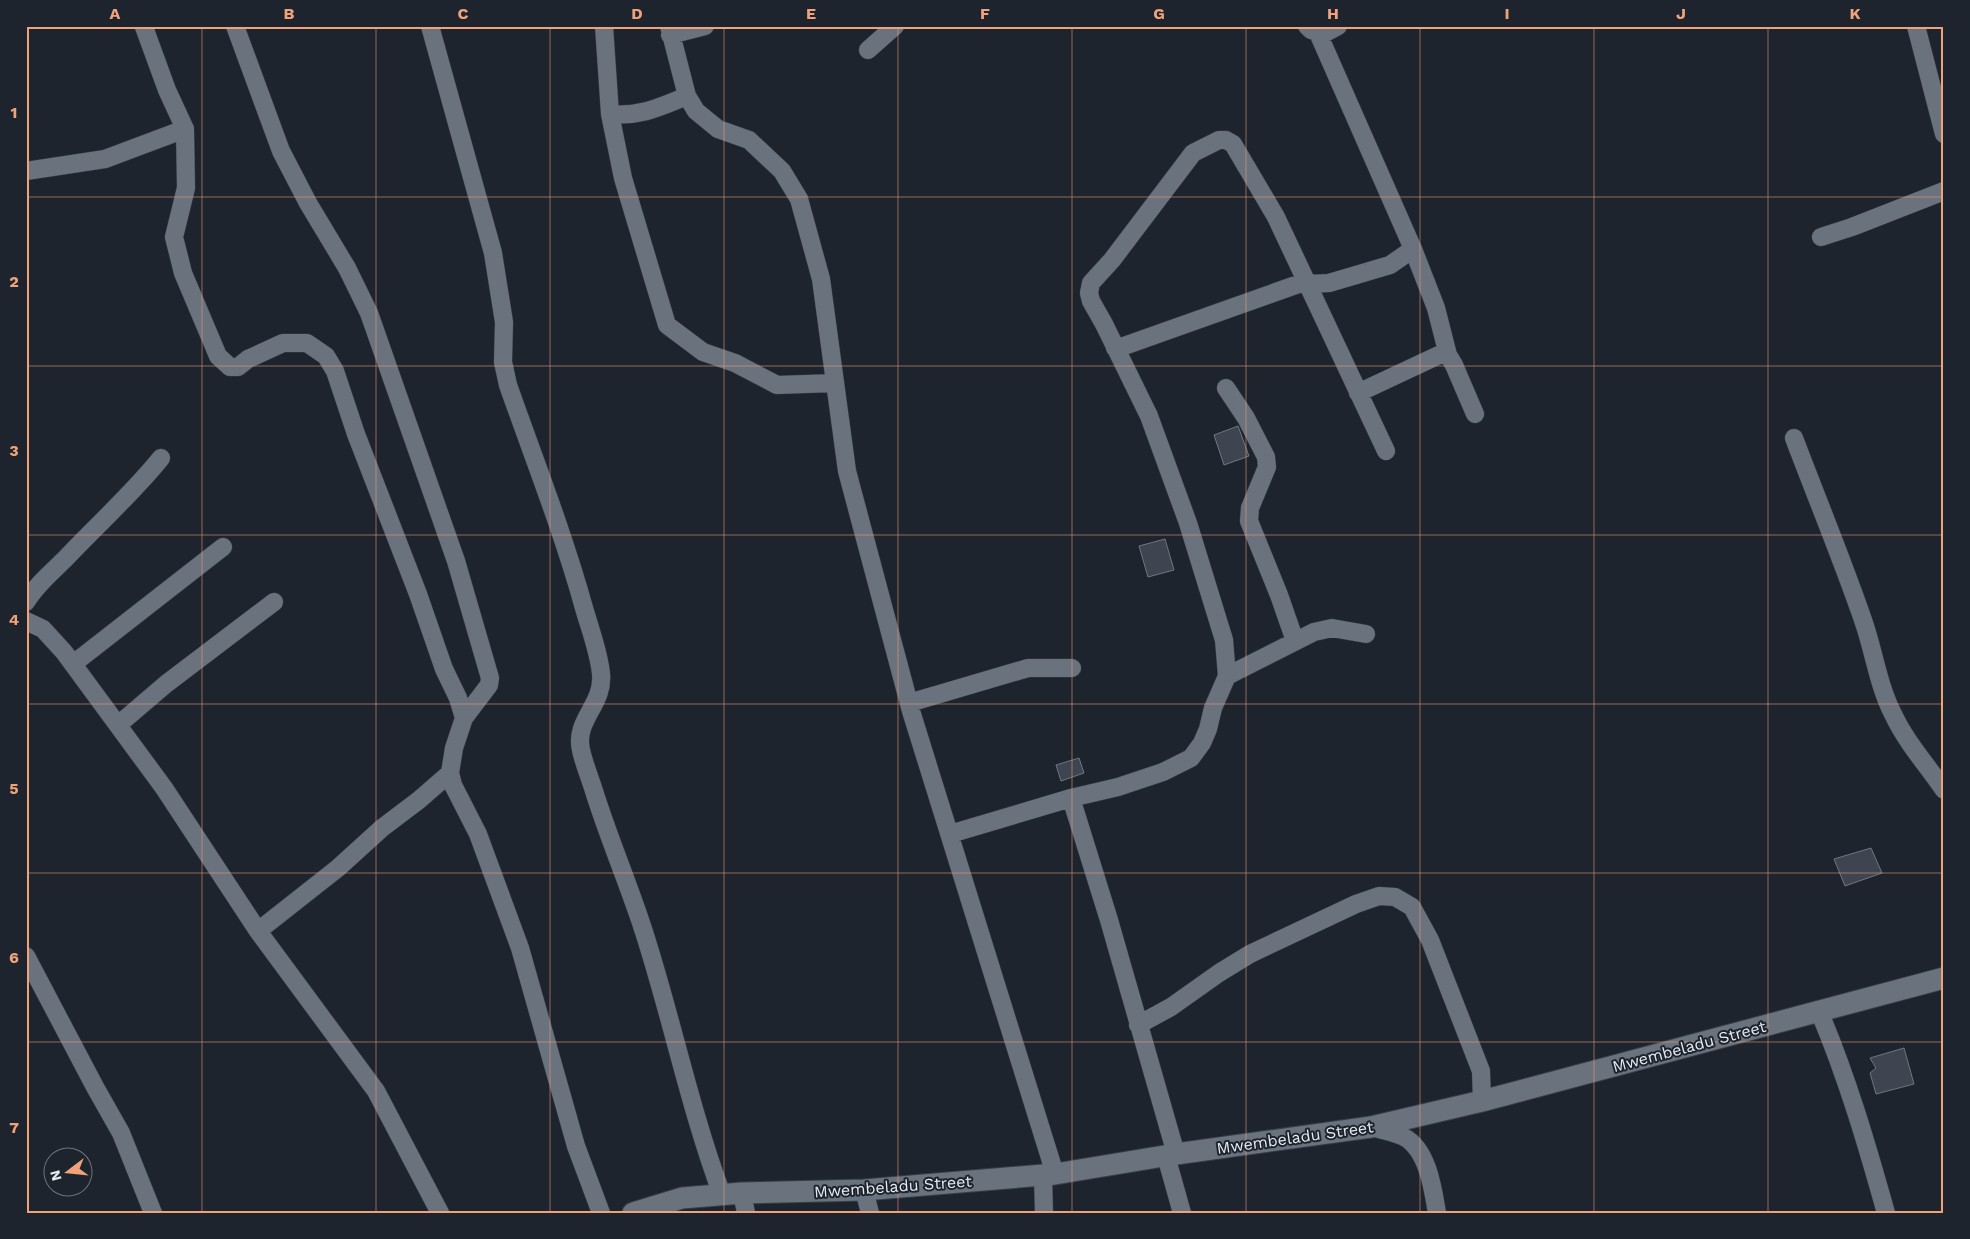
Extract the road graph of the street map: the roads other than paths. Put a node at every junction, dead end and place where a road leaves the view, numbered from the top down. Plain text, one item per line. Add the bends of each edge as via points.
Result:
1 (235, 26) edge
2 (430, 26) edge
3 (604, 26) edge
4 (705, 26) edge
5 (894, 26) edge
6 (1338, 26) edge
7 (1916, 26) edge
8 (144, 27) edge
9 (669, 30) edge
10 (1313, 30) edge
11 (868, 50) dead end
12 (687, 96) junction
13 (610, 114) junction
14 (185, 129) junction
15 (1944, 134) edge
16 (26, 171) edge
17 (1944, 191) edge
18 (1821, 237) dead end
19 (1413, 249) junction
20 (1307, 282) junction
21 (1115, 348) junction
22 (1448, 355) junction
23 (835, 382) junction
24 (1226, 388) dead end
25 (1358, 393) junction
26 (1475, 414) dead end
27 (1794, 438) dead end
28 (1386, 451) dead end
29 (161, 458) dead end
30 (223, 547) dead end
31 (26, 602) edge
32 (274, 602) dead end
33 (26, 621) edge
34 (1366, 634) dead end
35 (1295, 641) junction
36 (73, 664) junction
37 (1072, 668) dead end
38 (1227, 676) junction
39 (908, 703) junction
40 (464, 718) junction
41 (118, 725) junction
42 (450, 774) junction
43 (1944, 790) edge
44 (1071, 798) junction
45 (950, 834) junction
46 (258, 931) junction
47 (26, 956) edge
48 (1944, 978) edge
49 (1819, 1011) junction
50 (1138, 1025) junction
51 (1482, 1101) junction
52 (1371, 1127) junction
53 (1171, 1155) junction
54 (1049, 1174) junction
55 (864, 1190) junction
56 (737, 1200) edge
57 (153, 1213) edge
58 (440, 1213) edge
59 (601, 1213) edge
60 (633, 1213) edge
61 (870, 1213) edge
62 (1044, 1213) edge
63 (1182, 1213) edge
64 (1437, 1213) edge
65 (1886, 1213) edge

1 - 40 street via 281,151 369,313 456,561 490,678 489,685
2 - 56 street via 493,253 504,322 503,362 508,385 563,538 599,666 600,692 582,727 581,750 644,934 704,1146
3 - 13 street
4 - 9 street
5 - 11 street
6 - 10 street via 1323,34
7 - 15 street
8 - 14 street
9 - 12 street
10 - 19 street
12 - 13 street via 640,114
12 - 23 street via 696,111 718,129 749,140 782,171 799,199 821,279
13 - 23 street via 623,178 667,325 703,352 735,363 778,385
14 - 16 street via 105,159
14 - 40 street via 186,188 174,237 183,273 218,356 230,367 238,367 283,343 306,343 326,356 335,372
17 - 18 street
19 - 20 street via 1390,265 1330,283
19 - 22 street via 1436,308
20 - 21 street
20 - 21 street via 1276,217 1233,144 1219,140 1193,153 1092,283 1091,301
20 - 25 street
21 - 38 street via 1149,416 1188,523 1224,640
22 - 25 street via 1433,357
22 - 26 street
23 - 39 street via 847,471
24 - 35 street via 1266,457 1266,467 1250,508 1249,521
25 - 28 street
27 - 43 street via 1848,577 1892,713 1903,734
29 - 31 street
30 - 36 street
32 - 41 street
33 - 36 street via 43,629
34 - 35 street via 1332,628
35 - 38 street
36 - 41 street
37 - 39 street via 1028,668
38 - 44 street via 1202,744 1191,758 1163,772 1118,787
39 - 45 street
40 - 42 street
41 - 46 street via 164,788
42 - 46 street
42 - 59 street via 478,834 520,948 576,1146
44 - 45 street
44 - 50 street
45 - 54 street
46 - 58 street via 376,1091
47 - 57 street via 121,1133
48 - 49 street, Mwembeladu Street
49 - 51 street, Mwembeladu Street
49 - 65 street via 1862,1128
50 - 51 street via 1250,954 1356,904 1379,896 1395,896 1412,907 1430,940 1481,1071
50 - 53 street
51 - 52 street, Mwembeladu Street
52 - 53 street, Mwembeladu Street
52 - 64 street via 1405,1137 1421,1154 1432,1181
53 - 54 street, Mwembeladu Street
53 - 63 street
54 - 55 street, Mwembeladu Street
54 - 62 street
55 - 56 street, Mwembeladu Street
55 - 61 street
56 - 60 street, Mwembeladu Street via 682,1198

